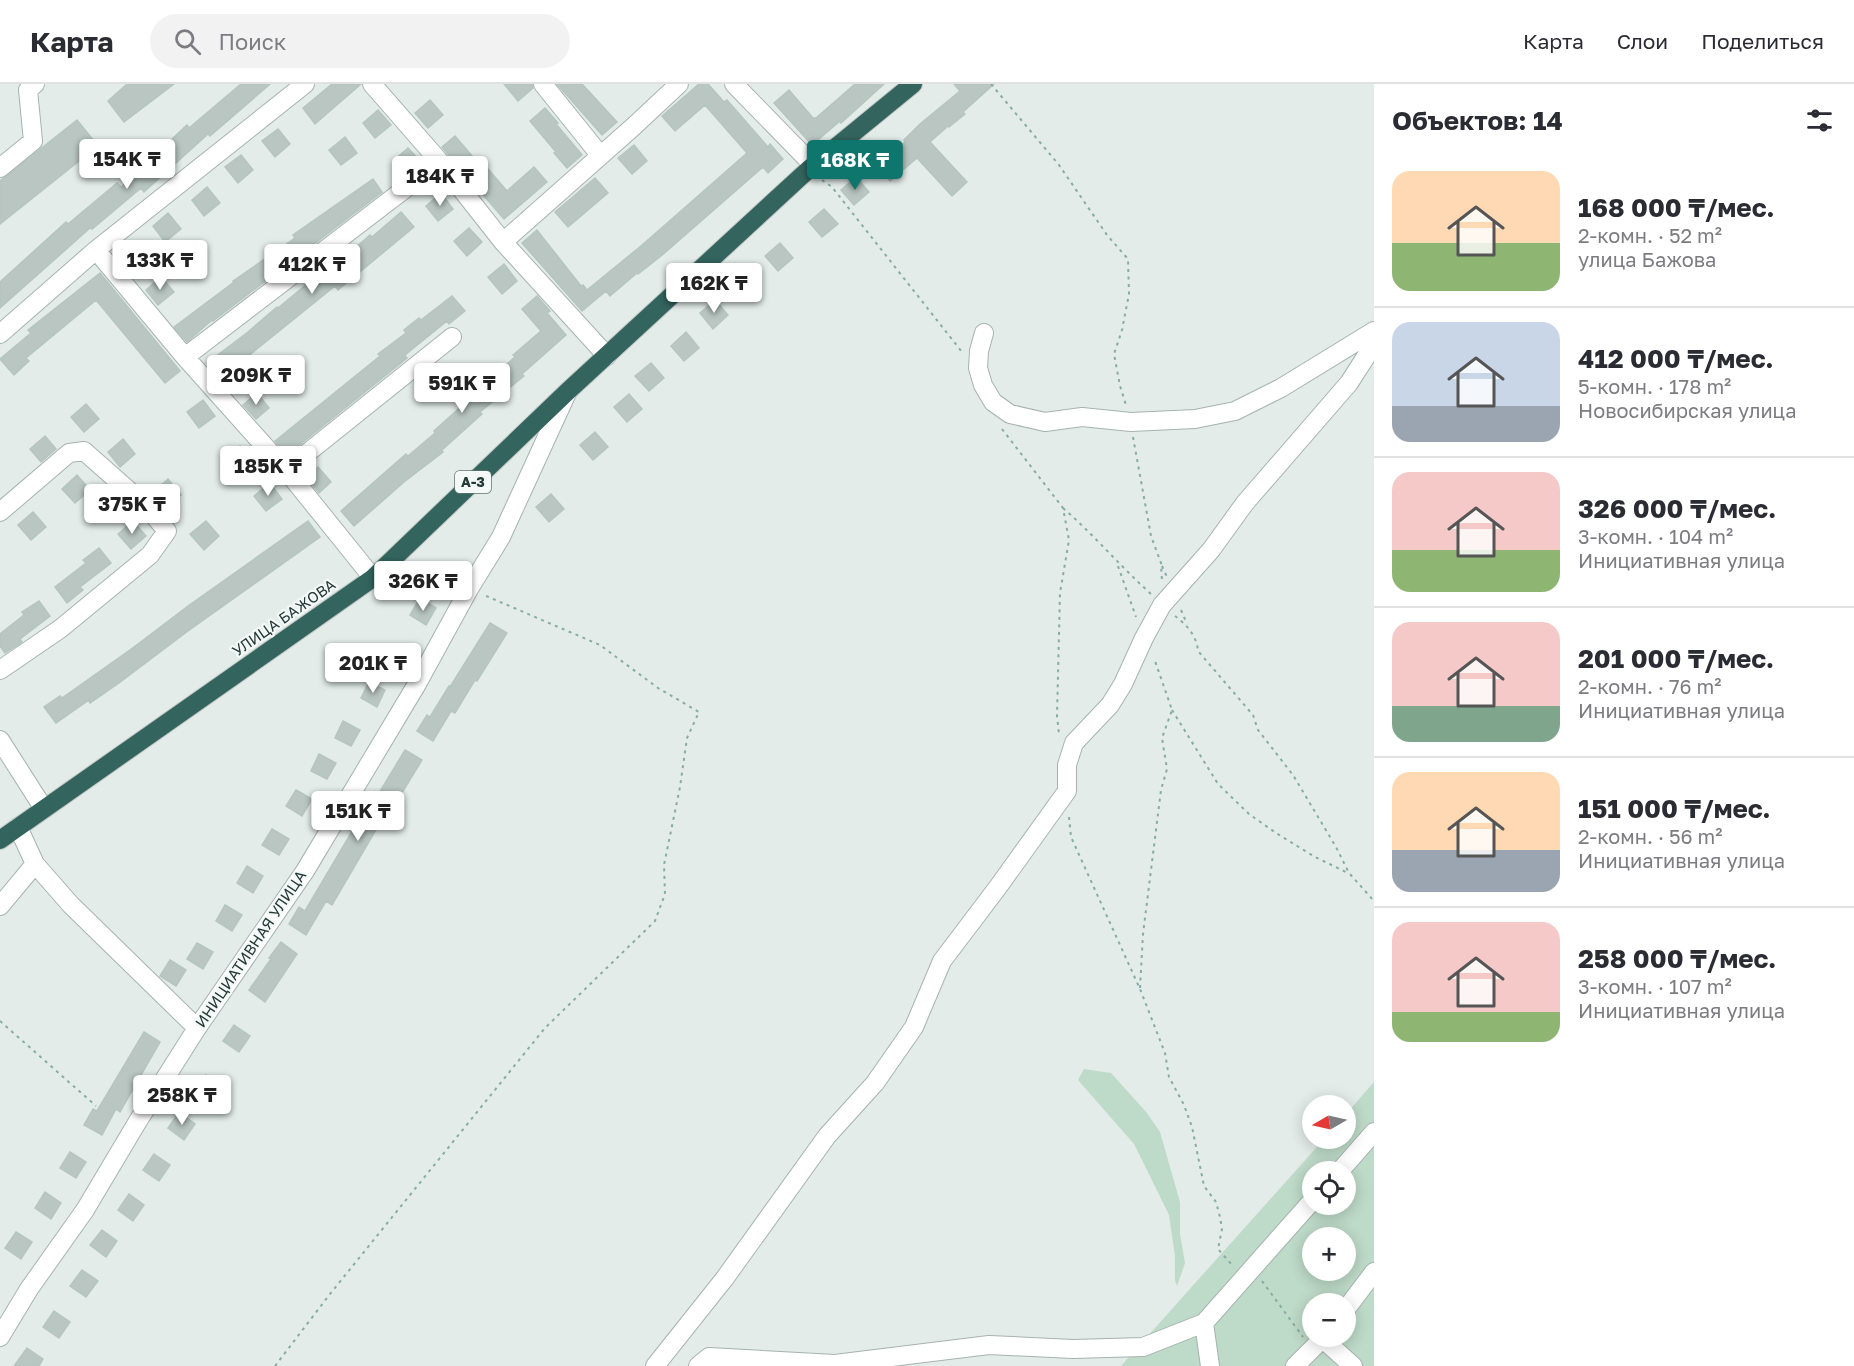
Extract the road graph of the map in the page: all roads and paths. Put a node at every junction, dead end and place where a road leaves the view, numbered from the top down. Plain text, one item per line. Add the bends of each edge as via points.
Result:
1 (35, 84) edge
2 (305, 84) edge
3 (372, 84) edge
4 (543, 84) edge
5 (679, 84) edge
6 (734, 84) edge
7 (991, 84) edge
8 (911, 85) edge
9 (600, 155) junction
10 (440, 162) junction
11 (813, 165) junction
12 (0, 168) edge
13 (503, 242) junction
14 (96, 250) junction
15 (1374, 331) edge
16 (984, 333) dead end
17 (0, 334) edge
18 (452, 338) dead end
19 (1374, 344) edge
20 (608, 356) junction
21 (185, 357) junction
22 (568, 391) junction
23 (1131, 422) junction
24 (286, 470) junction
25 (1063, 508) dead end
26 (0, 512) edge
27 (1117, 563) junction
28 (372, 578) junction
29 (469, 589) junction
30 (1162, 605) junction
31 (1144, 638) junction
32 (0, 670) edge
33 (1172, 710) junction
34 (0, 740) edge
35 (44, 809) junction
36 (18, 827) junction
37 (0, 840) edge
38 (35, 864) junction
39 (1349, 873) junction
40 (1374, 901) edge
41 (0, 906) edge
42 (1140, 989) dead end
43 (0, 1021) edge
44 (197, 1028) junction
45 (96, 1106) dead end
46 (1374, 1132) edge
47 (1349, 1161) edge
48 (1302, 1212) edge
49 (1374, 1272) edge
50 (1356, 1296) edge
51 (1204, 1323) junction
52 (0, 1337) edge
53 (1315, 1347) edge
54 (1333, 1347) edge
55 (275, 1366) edge
56 (655, 1366) edge
57 (698, 1366) edge
58 (1210, 1366) edge
59 (1295, 1366) edge
60 (1353, 1366) edge

1 - 12 street via 28,90 33,141
2 - 14 street
3 - 10 street
4 - 9 street
5 - 9 street
6 - 11 street
7 - 23 path via 1059,165 1107,236 1128,259 1129,294 1114,354
8 - 11 highway, УЛИЦА БАЖОВА / A-3
9 - 13 street
10 - 13 street
10 - 21 street
11 - 20 highway, УЛИЦА БАЖОВА / A-3
13 - 20 street
14 - 17 street
14 - 21 street
15 - 23 street via 1281,388 1235,411 1195,419
16 - 23 street via 978,368 983,385 993,402 1010,414 1045,422 1082,417
18 - 24 street
19 - 30 street via 1349,383
20 - 22 highway, УЛИЦА БАЖОВА / A-3
21 - 24 street
22 - 28 highway, УЛИЦА БАЖОВА / A-3
22 - 29 street, ИНИЦИАТИВНАЯ УЛИЦА via 501,537
23 - 30 path via 1151,536 1161,563
24 - 28 street
25 - 27 path via 1094,535
26 - 32 street via 69,453 84,451 144,504 167,531 150,555 60,629
27 - 30 path
27 - 31 path
28 - 35 highway, УЛИЦА БАЖОВА / A-3
29 - 44 street, ИНИЦИАТИВНАЯ УЛИЦА via 305,871
29 - 55 path via 600,645 658,688 699,712 687,738 664,865 665,894 655,921 544,1028
30 - 31 street
30 - 39 path via 1187,625 1198,643 1198,651 1253,715 1258,730 1293,775
31 - 33 path
31 - 56 street via 1110,705 1074,743 1067,765 1067,791 942,961 914,1027 875,1083 827,1136
33 - 39 path via 1218,784 1249,814
33 - 42 path via 1162,738 1167,769 1143,934
34 - 35 street
35 - 36 highway, УЛИЦА БАЖОВА / A-3
36 - 37 highway, УЛИЦА БАЖОВА / A-3
36 - 38 street
38 - 41 street
38 - 44 street via 71,905
39 - 40 path
43 - 45 path
44 - 52 street, ИНИЦИАТИВНАЯ УЛИЦА via 85,1210
46 - 47 street
48 - 51 street
49 - 50 street
51 - 57 street via 1143,1347 989,1345 835,1364 710,1357
51 - 58 street
53 - 59 street
54 - 60 street

